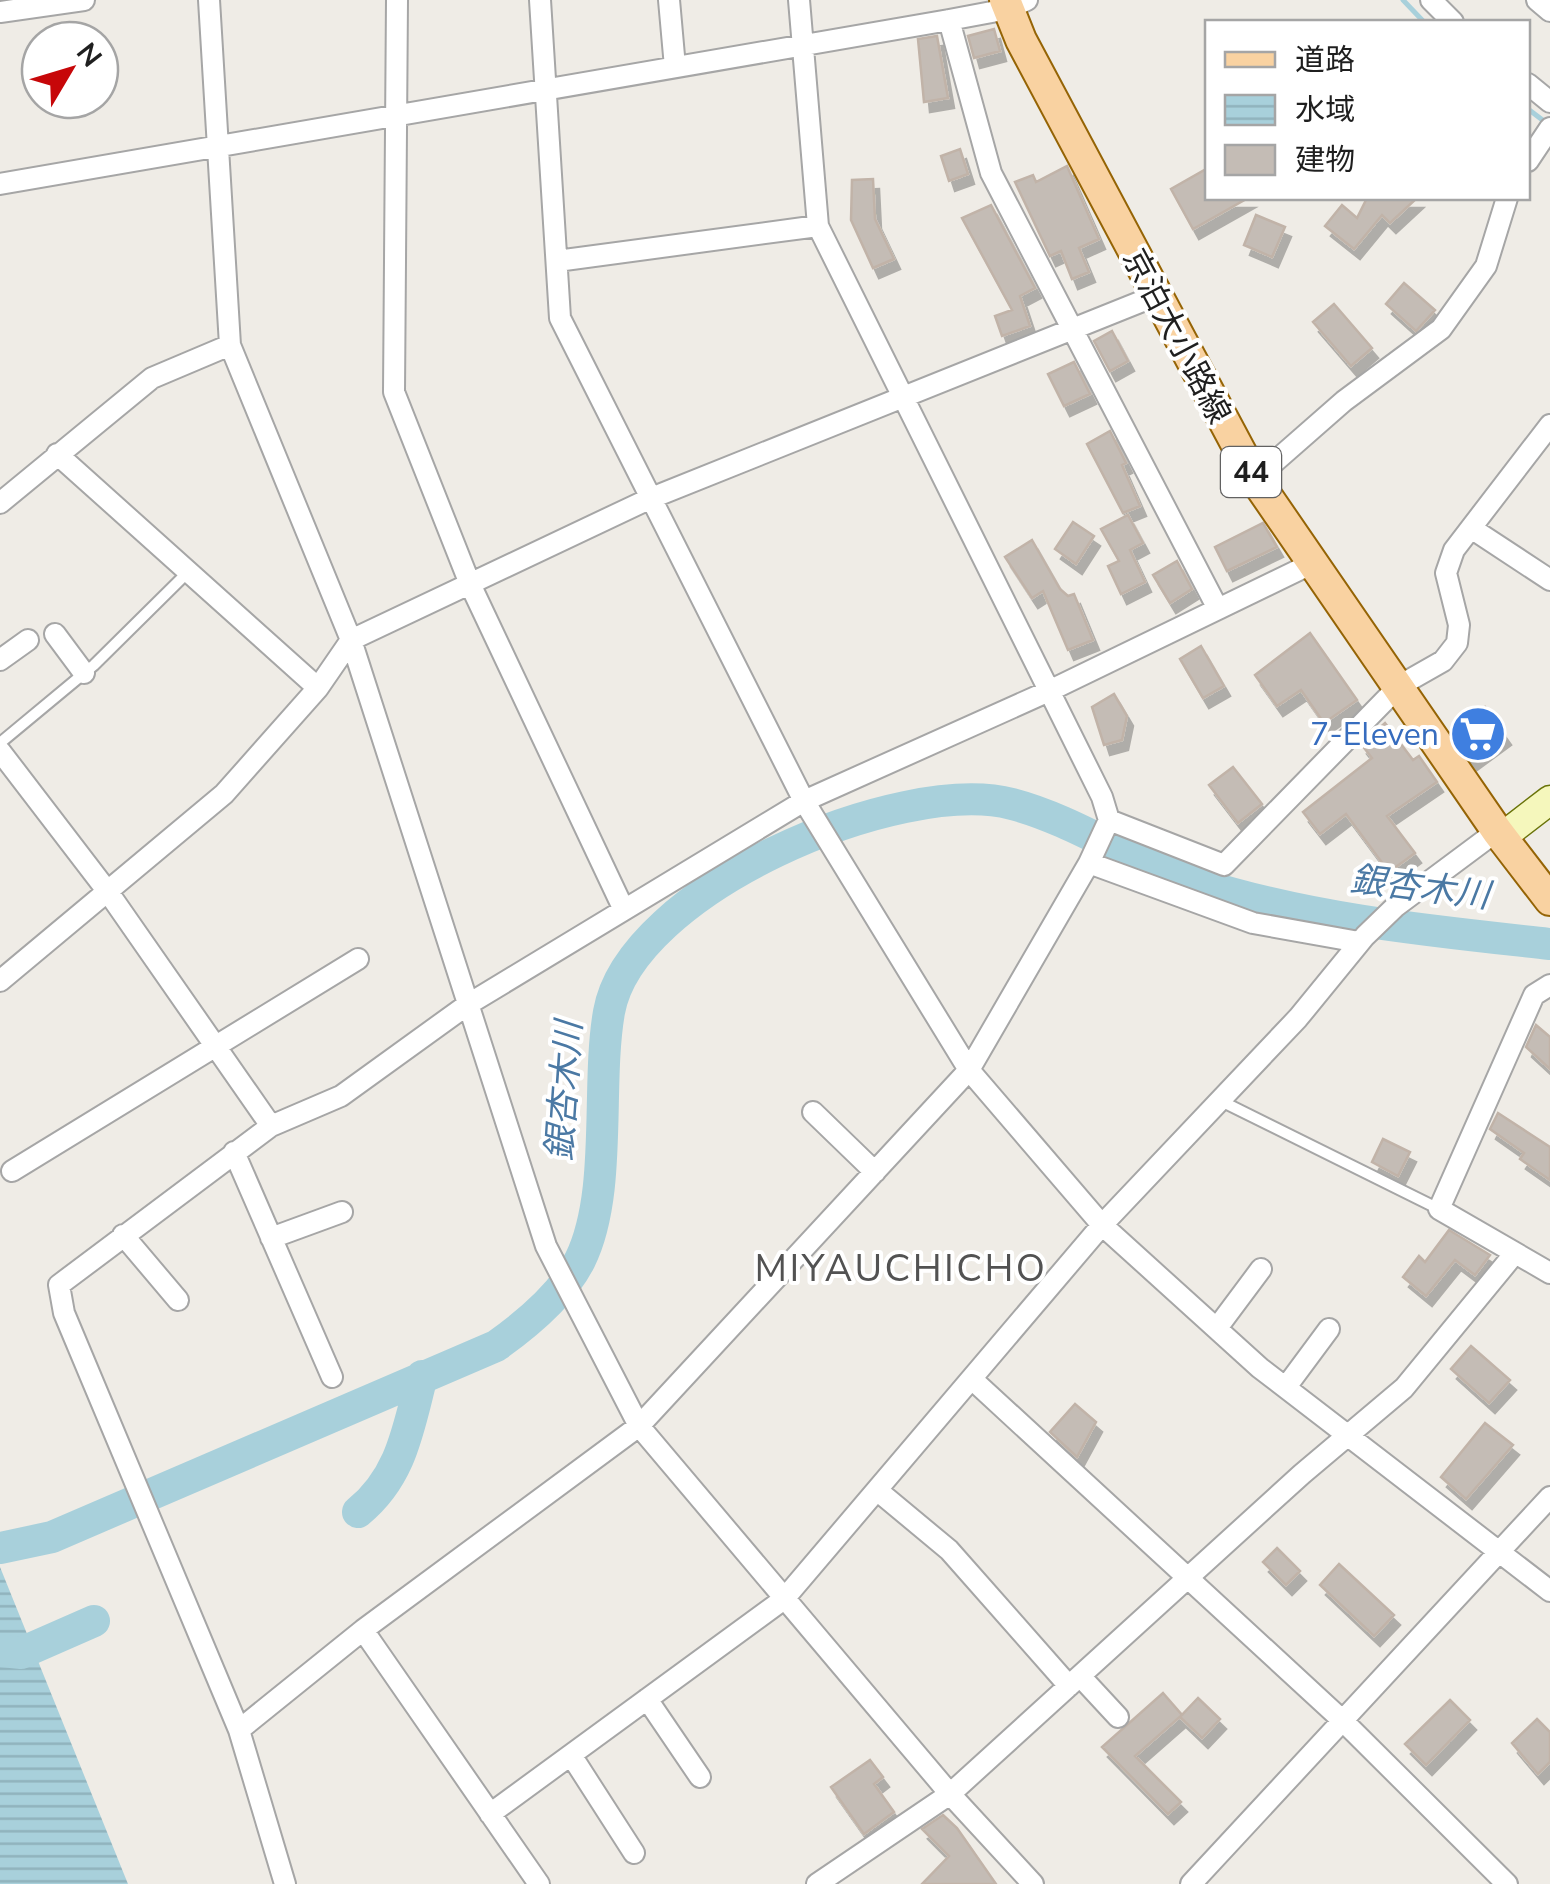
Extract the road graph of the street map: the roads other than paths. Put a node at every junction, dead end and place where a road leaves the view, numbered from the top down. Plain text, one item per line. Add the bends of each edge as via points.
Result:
1 (84, 0) edge
2 (208, 0) edge
3 (398, 0) edge
4 (540, 0) edge
5 (669, 0) edge
6 (799, 0) edge
7 (1431, 0) edge
8 (1537, 0) edge
9 (1013, 3) edge
10 (1550, 11) edge
11 (0, 12) edge
12 (949, 20) junction
13 (1451, 20) edge
14 (802, 46) junction
15 (675, 66) junction
16 (1530, 86) edge
17 (548, 87) junction
18 (1550, 102) edge
19 (394, 118) junction
20 (1548, 132) edge
21 (219, 146) junction
22 (1530, 158) edge
23 (0, 184) edge
24 (1506, 200) edge
25 (818, 226) junction
26 (557, 261) junction
27 (1155, 296) junction
28 (1072, 328) junction
29 (230, 346) junction
30 (901, 395) junction
31 (1550, 425) edge
32 (58, 454) junction
33 (1255, 479) junction
34 (649, 499) junction
35 (0, 504) edge
36 (1471, 528) junction
37 (1313, 563) junction
38 (186, 574) junction
39 (1550, 580) edge
40 (470, 584) junction
41 (1218, 609) junction
42 (55, 634) dead end
43 (28, 640) dead end
44 (351, 640) junction
45 (0, 660) edge
46 (84, 673) junction
47 (1398, 686) junction
48 (318, 688) junction
49 (1049, 691) junction
50 (0, 747) edge
51 (1550, 800) edge
52 (804, 801) junction
53 (1109, 820) junction
54 (1500, 834) junction
55 (1089, 863) junction
56 (108, 892) junction
57 (1550, 900) edge
58 (624, 910) junction
59 (1362, 939) junction
60 (358, 959) dead end
61 (0, 981) edge
62 (1550, 985) edge
63 (468, 1005) junction
64 (216, 1046) junction
65 (969, 1070) junction
66 (1220, 1100) junction
67 (813, 1112) dead end
68 (271, 1126) junction
69 (234, 1152) junction
70 (12, 1171) dead end
71 (875, 1172) junction
72 (1439, 1210) junction
73 (342, 1212) dead end
74 (1102, 1225) junction
75 (122, 1236) junction
76 (272, 1238) junction
77 (1515, 1253) junction
78 (1261, 1270) dead end
79 (1550, 1273) edge
80 (178, 1300) dead end
81 (1217, 1328) junction
82 (1329, 1329) dead end
83 (332, 1377) dead end
84 (974, 1381) junction
85 (1286, 1387) junction
86 (639, 1426) junction
87 (1349, 1434) junction
88 (878, 1491) junction
89 (1550, 1497) edge
90 (1498, 1552) junction
91 (1188, 1579) junction
92 (1550, 1592) edge
93 (784, 1599) junction
94 (363, 1630) junction
95 (1074, 1681) junction
96 (647, 1699) junction
97 (1118, 1716) dead end
98 (1342, 1720) junction
99 (239, 1730) junction
100 (571, 1755) junction
101 (700, 1777) dead end
102 (950, 1794) junction
103 (490, 1814) junction
104 (634, 1853) dead end
105 (284, 1884) edge
106 (539, 1884) edge
107 (817, 1884) edge
108 (1032, 1884) edge
109 (1190, 1884) edge
110 (1506, 1884) edge

1 - 11 street
2 - 21 street
3 - 19 street
4 - 17 street
5 - 15 street
6 - 14 street
7 - 13 street
8 - 10 street
9 - 12 street
9 - 27 main road, 京泊大小路線 / 44
12 - 14 street
12 - 28 street via 991,173
14 - 15 street
14 - 25 street
15 - 17 street
16 - 18 street
17 - 19 street
17 - 26 street
19 - 21 street
19 - 40 street via 394,392
20 - 22 street
21 - 23 street
21 - 29 street
24 - 33 street via 1486,266 1441,329
25 - 26 street
25 - 30 street
26 - 34 street via 560,318
27 - 28 street
27 - 33 main road, 京泊大小路線 / 44
28 - 30 street
28 - 41 street
29 - 32 street via 152,378
29 - 44 street
30 - 34 street
30 - 49 street
31 - 36 street
32 - 35 street
32 - 38 street
33 - 37 main road, 京泊大小路線 / 44
34 - 40 street
34 - 52 street
36 - 39 street
36 - 47 street via 1446,573 1457,643 1443,660
37 - 41 street
37 - 47 main road, 京泊大小路線 / 44
38 - 46 lane
38 - 48 street
40 - 44 street
40 - 58 street
41 - 49 street
42 - 46 street
43 - 45 street
44 - 48 street
44 - 63 street
46 - 50 lane
47 - 53 street via 1224,865
47 - 54 main road, 京泊大小路線 / 44
48 - 56 street via 224,794
49 - 52 street
49 - 53 street
50 - 56 street
51 - 54 street
52 - 58 street
52 - 65 street
53 - 55 street
54 - 57 main road, 京泊大小路線 / 44
54 - 59 street via 1395,907
55 - 59 street via 1253,923
55 - 65 street
56 - 61 street
56 - 64 street
58 - 63 street
59 - 66 street
60 - 64 street
62 - 72 street via 1534,994
63 - 68 street via 342,1096
63 - 86 street via 546,1246
64 - 68 street
64 - 70 street
65 - 71 street
65 - 74 street
66 - 72 lane
66 - 74 street
67 - 71 street
68 - 69 street
69 - 75 street
69 - 76 street
71 - 86 street
72 - 77 street
73 - 76 street
74 - 81 street
74 - 84 street
75 - 80 street
75 - 99 street via 68,1275 58,1296
76 - 83 street
77 - 79 street
77 - 87 street via 1404,1388
78 - 81 street
81 - 85 street
82 - 85 street
84 - 88 street
84 - 91 street
85 - 87 street
86 - 93 street
86 - 94 street
87 - 90 street
87 - 91 street
88 - 93 street
88 - 95 street via 950,1550
89 - 90 street
90 - 92 street
90 - 98 street
91 - 95 street
91 - 98 street
93 - 96 street
93 - 102 street
94 - 99 street
94 - 103 street
95 - 97 street
95 - 102 street
96 - 100 street
96 - 101 street
98 - 109 street
98 - 110 street
99 - 105 street
100 - 103 street
100 - 104 street
102 - 107 street
102 - 108 street
103 - 106 street

